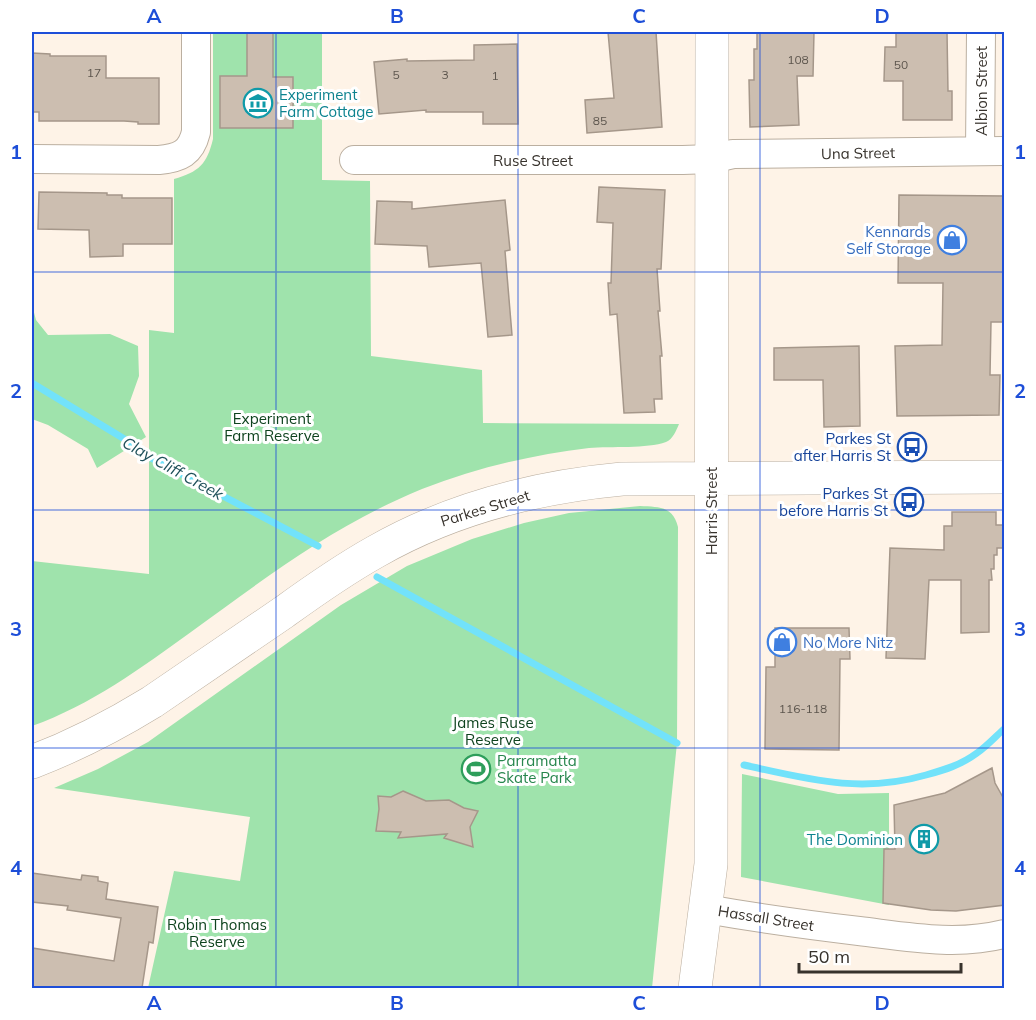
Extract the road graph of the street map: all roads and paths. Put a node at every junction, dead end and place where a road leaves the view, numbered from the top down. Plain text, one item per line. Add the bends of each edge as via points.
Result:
1 (196, 32) edge
2 (712, 32) edge
3 (981, 32) edge
4 (992, 151) edge
5 (32, 159) edge
6 (711, 159) junction
7 (354, 160) dead end
8 (1005, 477) edge
9 (711, 478) junction
10 (32, 762) edge
11 (706, 909) junction
12 (1005, 934) edge
13 (695, 988) edge

1 - 5 street via 196,132 186,152 174,159
2 - 6 main road, Harris Street
3 - 4 street, Albion Street
4 - 6 street, Una Street via 733,154
6 - 7 street, Ruse Street
6 - 9 main road, Harris Street
8 - 9 main road, Parkes Street
9 - 10 main road, Parkes Street via 584,483 448,517 375,552 116,724
9 - 11 main road, Harris Street via 711,864
11 - 12 street, Hassall Street via 939,941
11 - 13 main road, Harris Street

